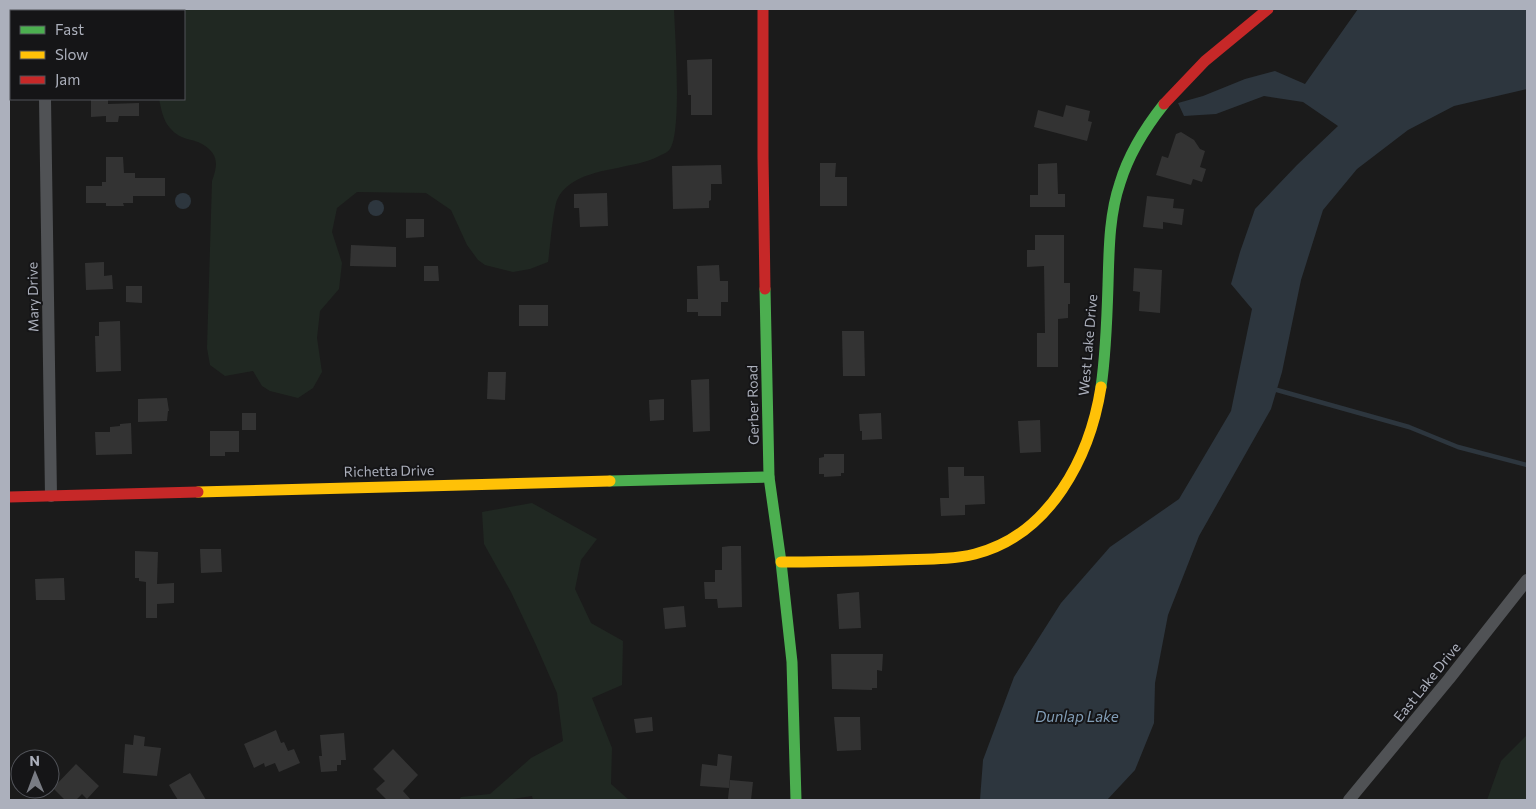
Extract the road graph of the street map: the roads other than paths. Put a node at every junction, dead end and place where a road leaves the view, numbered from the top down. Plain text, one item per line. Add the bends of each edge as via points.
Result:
1 (763, 9) edge
2 (1268, 9) edge
3 (45, 100) edge
4 (769, 476) junction
5 (51, 496) junction
6 (9, 497) edge
7 (781, 562) junction
8 (1527, 580) edge
9 (796, 800) edge
10 (1349, 800) edge

1 - 4 street, Gerber Road
2 - 7 street, West Lake Drive via 1173,94 1153,118 1124,170 1110,233 1108,320 1100,398 1082,455 1064,488 1041,517 1013,539 971,555 934,559
3 - 5 street, Mary Drive
4 - 5 street, Richetta Drive
4 - 7 street, Gerber Road
5 - 6 street, Richetta Drive
7 - 9 street, Gerber Road via 792,662
8 - 10 street, East Lake Drive

